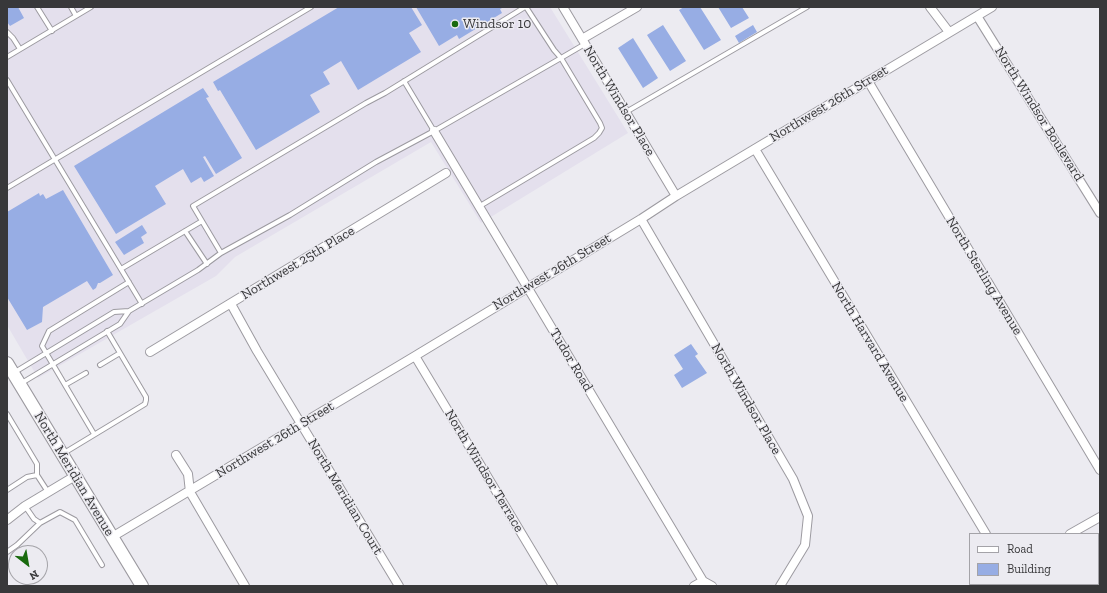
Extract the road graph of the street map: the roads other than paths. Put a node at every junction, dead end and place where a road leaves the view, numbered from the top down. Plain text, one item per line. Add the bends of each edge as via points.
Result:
1 (37, 7) edge
2 (71, 7) edge
3 (91, 7) edge
4 (311, 7) edge
5 (525, 7) edge
6 (562, 7) edge
7 (637, 7) edge
8 (807, 7) edge
9 (930, 7) edge
10 (992, 7) edge
11 (76, 16) junction
12 (977, 16) junction
13 (52, 31) junction
14 (7, 32) edge
15 (949, 32) junction
16 (584, 42) junction
17 (20, 49) junction
18 (7, 57) edge
19 (561, 58) junction
20 (7, 80) edge
21 (404, 81) junction
22 (868, 81) junction
23 (626, 112) junction
24 (434, 131) junction
25 (755, 149) junction
26 (55, 160) junction
27 (446, 173) dead end
28 (7, 188) edge
29 (676, 196) junction
30 (480, 206) junction
31 (1100, 212) edge
32 (641, 219) junction
33 (202, 221) junction
34 (185, 231) junction
35 (221, 252) junction
36 (207, 264) junction
37 (121, 269) junction
38 (129, 282) junction
39 (528, 287) junction
40 (142, 304) junction
41 (231, 304) junction
42 (129, 311) junction
43 (107, 331) junction
44 (150, 352) dead end
45 (46, 353) junction
46 (120, 353) junction
47 (415, 356) junction
48 (53, 364) junction
49 (100, 365) dead end
50 (10, 368) edge
51 (86, 373) dead end
52 (20, 384) junction
53 (66, 386) junction
54 (7, 414) edge
55 (301, 424) junction
56 (94, 434) junction
57 (62, 454) junction
58 (176, 455) dead end
59 (1100, 470) edge
60 (37, 475) junction
61 (75, 476) junction
62 (7, 490) edge
63 (48, 492) junction
64 (190, 492) junction
65 (25, 506) junction
66 (1100, 517) edge
67 (7, 520) edge
68 (40, 523) junction
69 (985, 533) edge
70 (1072, 533) edge
71 (112, 538) junction
72 (7, 552) edge
73 (102, 565) dead end
74 (703, 581) junction
75 (142, 586) edge
76 (246, 586) edge
77 (399, 586) edge
78 (554, 586) edge
79 (694, 586) edge
80 (712, 586) edge
81 (780, 586) edge

1 - 13 lane
2 - 11 lane
3 - 11 lane
4 - 26 lane
5 - 19 lane
5 - 21 lane
6 - 16 street, North Windsor Place
7 - 16 street
8 - 23 lane
9 - 15 street
10 - 12 street, Northwest 26th Street
11 - 13 lane
12 - 15 street, Northwest 26th Street
12 - 31 street, North Windsor Boulevard
13 - 17 lane
14 - 17 lane
15 - 22 street, Northwest 26th Street
16 - 19 lane
16 - 23 street, North Windsor Place
17 - 18 lane
19 - 24 lane
19 - 30 lane via 600,123 600,133
20 - 26 lane
21 - 24 lane
21 - 33 lane via 193,206
22 - 25 street, Northwest 26th Street
22 - 59 street, North Sterling Avenue
23 - 29 street, North Windsor Place
24 - 30 street, Tudor Road
24 - 35 lane
25 - 29 street, Northwest 26th Street
25 - 69 street, North Harvard Avenue
26 - 28 lane
26 - 37 lane
27 - 41 street, Northwest 25th Place
29 - 32 street, Northwest 26th Street
30 - 39 street, Tudor Road
32 - 39 street, Northwest 26th Street
32 - 81 street, North Windsor Place via 793,479 808,516 805,545
33 - 34 lane
33 - 35 lane
34 - 36 lane
34 - 37 lane
35 - 36 lane
36 - 40 lane
37 - 38 lane
38 - 40 lane
38 - 45 lane via 49,331 42,346
39 - 47 street, Northwest 26th Street
39 - 74 street, Tudor Road
40 - 42 lane
41 - 44 street, Northwest 25th Place
41 - 55 street, North Meridian Court
42 - 43 lane via 120,324
42 - 45 lane via 114,312
43 - 46 lane
43 - 48 lane
45 - 48 lane
45 - 50 lane
46 - 49 lane
46 - 56 lane via 146,397 145,404
47 - 55 street, Northwest 26th Street
47 - 78 street, North Windsor Terrace
48 - 52 lane
48 - 53 lane
50 - 52 main road, North Meridian Avenue
51 - 53 lane
52 - 57 main road, North Meridian Avenue
53 - 56 lane
54 - 60 lane via 37,464
55 - 64 street, Northwest 26th Street
55 - 77 street, North Meridian Court
56 - 57 lane
57 - 61 main road, North Meridian Avenue
58 - 64 street via 188,474
60 - 62 lane via 27,477
60 - 63 lane
61 - 63 street
61 - 71 main road, North Meridian Avenue
63 - 65 street
64 - 71 street, Northwest 26th Street
64 - 76 street
65 - 67 street
65 - 68 lane
66 - 70 street
68 - 72 lane via 18,545
68 - 73 lane via 60,512 75,520
71 - 75 main road, North Meridian Avenue
74 - 79 street
74 - 80 street

